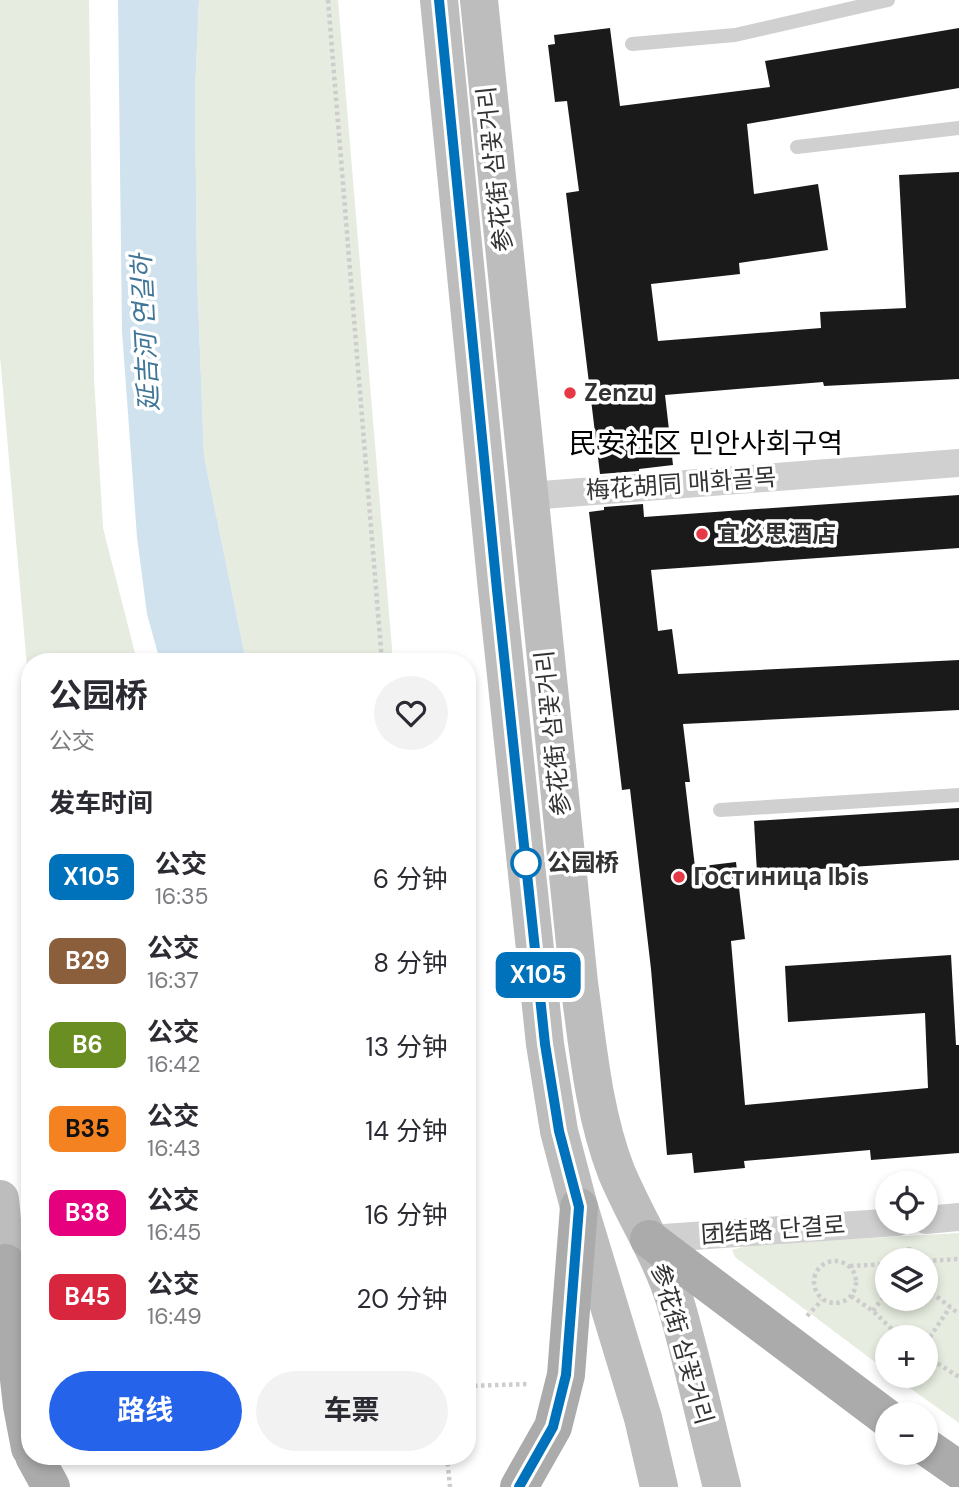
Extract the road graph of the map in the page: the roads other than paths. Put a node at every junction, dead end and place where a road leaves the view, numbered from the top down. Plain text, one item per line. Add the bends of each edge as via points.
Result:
1 (439, 0) edge
2 (479, 0) edge
3 (888, 0) edge
4 (632, 44) dead end
5 (959, 128) edge
6 (797, 147) dead end
7 (959, 463) edge
8 (529, 496) junction
9 (959, 795) edge
10 (720, 810) dead end
11 (0, 1199) edge
12 (579, 1207) junction
13 (959, 1217) edge
14 (938, 1219) edge
15 (875, 1224) edge
16 (649, 1239) junction
17 (6, 1263) junction
18 (0, 1325) edge
19 (21, 1397) edge
20 (875, 1409) edge
21 (938, 1455) edge
22 (39, 1465) edge
23 (959, 1470) edge
24 (51, 1487) edge
25 (519, 1487) edge
26 (659, 1487) edge
27 (722, 1487) edge

1 - 12 main road, 参花街 삼꽃거리 via 545,1044 559,1131
2 - 8 main road, 参花街 삼꽃거리
3 - 4 lane via 735,35
5 - 6 lane
7 - 8 street, 梅花胡同 매화골목
8 - 16 main road, 参花街 삼꽃거리 via 594,1093 616,1172
9 - 10 lane
11 - 17 main road
12 - 25 main road via 566,1375 553,1427
12 - 26 main road, 参花街 삼꽃거리 via 643,1418
13 - 14 street
15 - 16 street, 团结路 단결로
16 - 20 main road
16 - 27 main road, 参花街 삼꽃거리 via 675,1301
17 - 18 main road
17 - 19 main road
21 - 23 main road
22 - 24 main road

